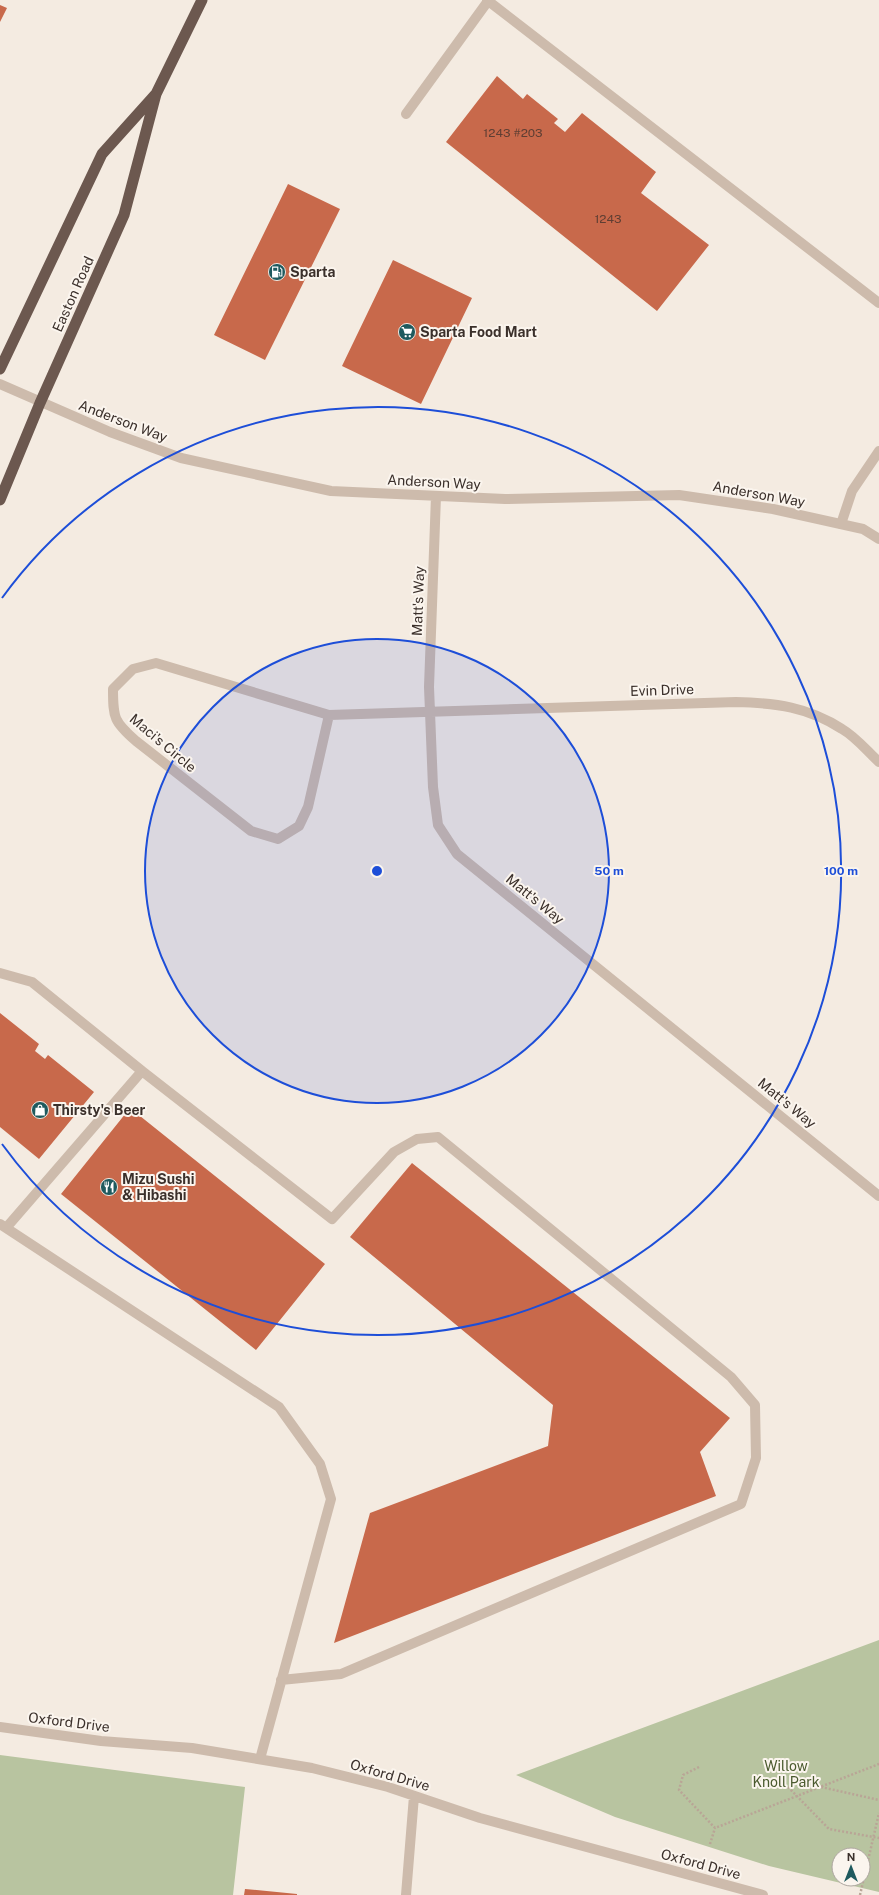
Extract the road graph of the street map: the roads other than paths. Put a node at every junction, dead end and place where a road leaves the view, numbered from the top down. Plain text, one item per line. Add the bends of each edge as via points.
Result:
1 (202, 0) edge
2 (488, 0) edge
3 (156, 94) junction
4 (406, 114) dead end
5 (879, 303) edge
6 (0, 369) edge
7 (0, 384) edge
8 (40, 403) junction
9 (879, 451) edge
10 (436, 496) junction
11 (0, 500) edge
12 (841, 524) junction
13 (879, 539) edge
14 (429, 711) junction
15 (330, 715) junction
16 (879, 762) edge
17 (0, 973) edge
18 (142, 1071) junction
19 (879, 1196) edge
20 (3, 1226) edge
21 (281, 1680) junction
22 (0, 1726) edge
23 (260, 1759) junction
24 (414, 1796) junction
25 (406, 1895) edge
26 (763, 1895) edge

1 - 3 highway, Easton Road
2 - 4 street
2 - 5 street
3 - 6 highway, Easton Road via 102,154
3 - 8 highway, Easton Road via 124,215
7 - 8 street, Anderson Way
8 - 10 street, Anderson Way via 181,458 331,492
8 - 11 highway, Easton Road
9 - 12 street via 852,492
10 - 12 street, Anderson Way via 505,499 679,495 773,509
10 - 14 street, Matt's Way
12 - 13 street, Anderson Way via 863,529
14 - 15 street, Maci's Circle
14 - 16 street, Evin Drive via 773,703 810,712 843,729
14 - 19 street, Matt's Way via 438,825 457,854
15 - 15 street, Maci's Circle via 308,807 299,826 278,839 251,831 118,726 113,710 113,689 133,669 156,663
17 - 18 street via 32,982
18 - 20 street
18 - 21 street via 332,1219 394,1152 417,1140 438,1137 731,1377 754,1406 756,1458 741,1504 341,1674
20 - 21 street via 279,1406 320,1464 331,1499
21 - 23 street
22 - 23 street, Oxford Drive via 101,1741 192,1748
23 - 24 street, Oxford Drive via 312,1768
24 - 25 street
24 - 26 street, Oxford Drive via 480,1818

